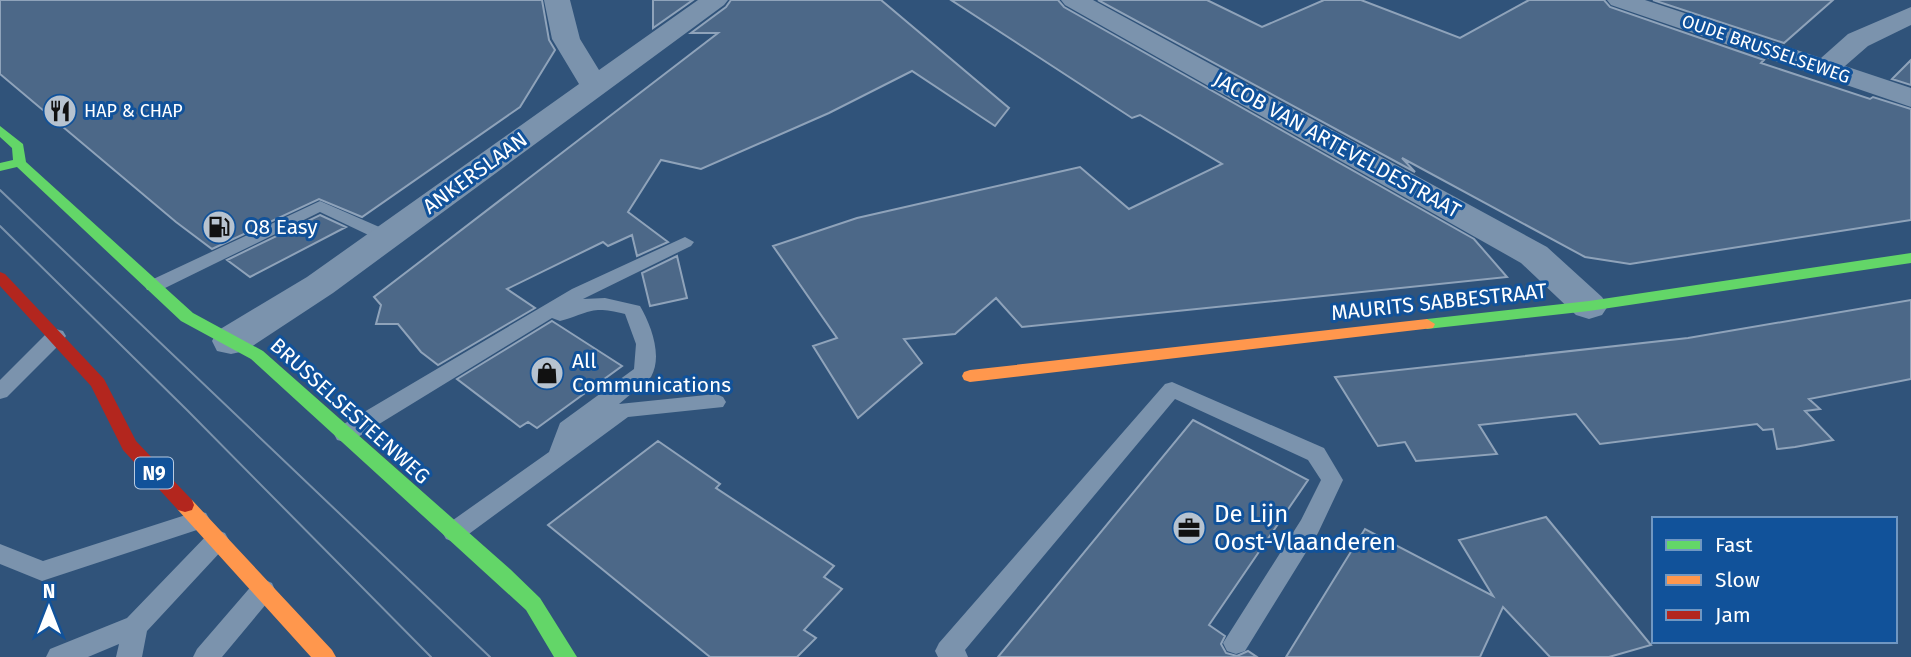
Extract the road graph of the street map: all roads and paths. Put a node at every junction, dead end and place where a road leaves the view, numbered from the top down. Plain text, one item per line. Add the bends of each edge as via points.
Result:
1 (557, 0) edge
2 (715, 0) edge
3 (1074, 0) edge
4 (1620, 0) edge
5 (1911, 15) edge
6 (1825, 69) junction
7 (595, 86) junction
8 (1911, 98) edge
9 (0, 130) edge
10 (20, 163) junction
11 (0, 167) edge
12 (387, 237) junction
13 (685, 242) dead end
14 (1911, 258) edge
15 (0, 277) edge
16 (154, 286) junction
17 (1589, 306) junction
18 (56, 336) junction
19 (231, 341) junction
20 (468, 359) junction
21 (970, 376) dead end
22 (0, 392) edge
23 (716, 401) dead end
24 (345, 434) junction
25 (558, 458) junction
26 (198, 520) junction
27 (454, 532) junction
28 (217, 540) junction
29 (0, 554) edge
30 (263, 590) junction
31 (136, 626) junction
32 (1236, 643) dead end
33 (59, 657) edge
34 (129, 657) edge
35 (206, 657) edge
36 (325, 657) edge
37 (566, 657) edge
38 (955, 657) edge

1 - 7 street via 566,39
2 - 7 street, ANKERSLAAN
3 - 17 street, JACOB VAN ARTEVELDESTRAAT via 1534,255
4 - 6 street, OUDE BRUSSELSEWEG
5 - 6 street via 1858,40
6 - 8 street, OUDE BRUSSELSEWEG
7 - 12 street, ANKERSLAAN
9 - 10 main road, BRUSSELSESTEENWEG via 18,148
10 - 11 main road
10 - 16 main road, BRUSSELSESTEENWEG
12 - 16 lane via 320,206
12 - 19 street, ANKERSLAAN
13 - 20 lane via 579,293
14 - 17 main road, MAURITS SABBESTRAAT
15 - 18 main road, N9
16 - 19 main road, BRUSSELSESTEENWEG via 187,317
17 - 21 main road, MAURITS SABBESTRAAT
18 - 22 lane
18 - 26 main road, N9 via 98,383 129,445
19 - 24 main road, BRUSSELSESTEENWEG via 257,355
20 - 24 lane
20 - 25 lane via 488,359 571,308 603,302 634,310 646,344 644,372 568,429
23 - 25 lane via 623,410
24 - 27 main road, BRUSSELSESTEENWEG
25 - 27 lane
26 - 28 main road, N9
26 - 29 lane via 42,571
27 - 37 main road, BRUSSELSESTEENWEG via 533,604
28 - 30 main road, N9
28 - 31 lane
30 - 35 lane
30 - 36 main road, N9
31 - 33 lane
31 - 34 lane
32 - 38 lane via 1310,526 1332,480 1316,454 1172,389 948,652

